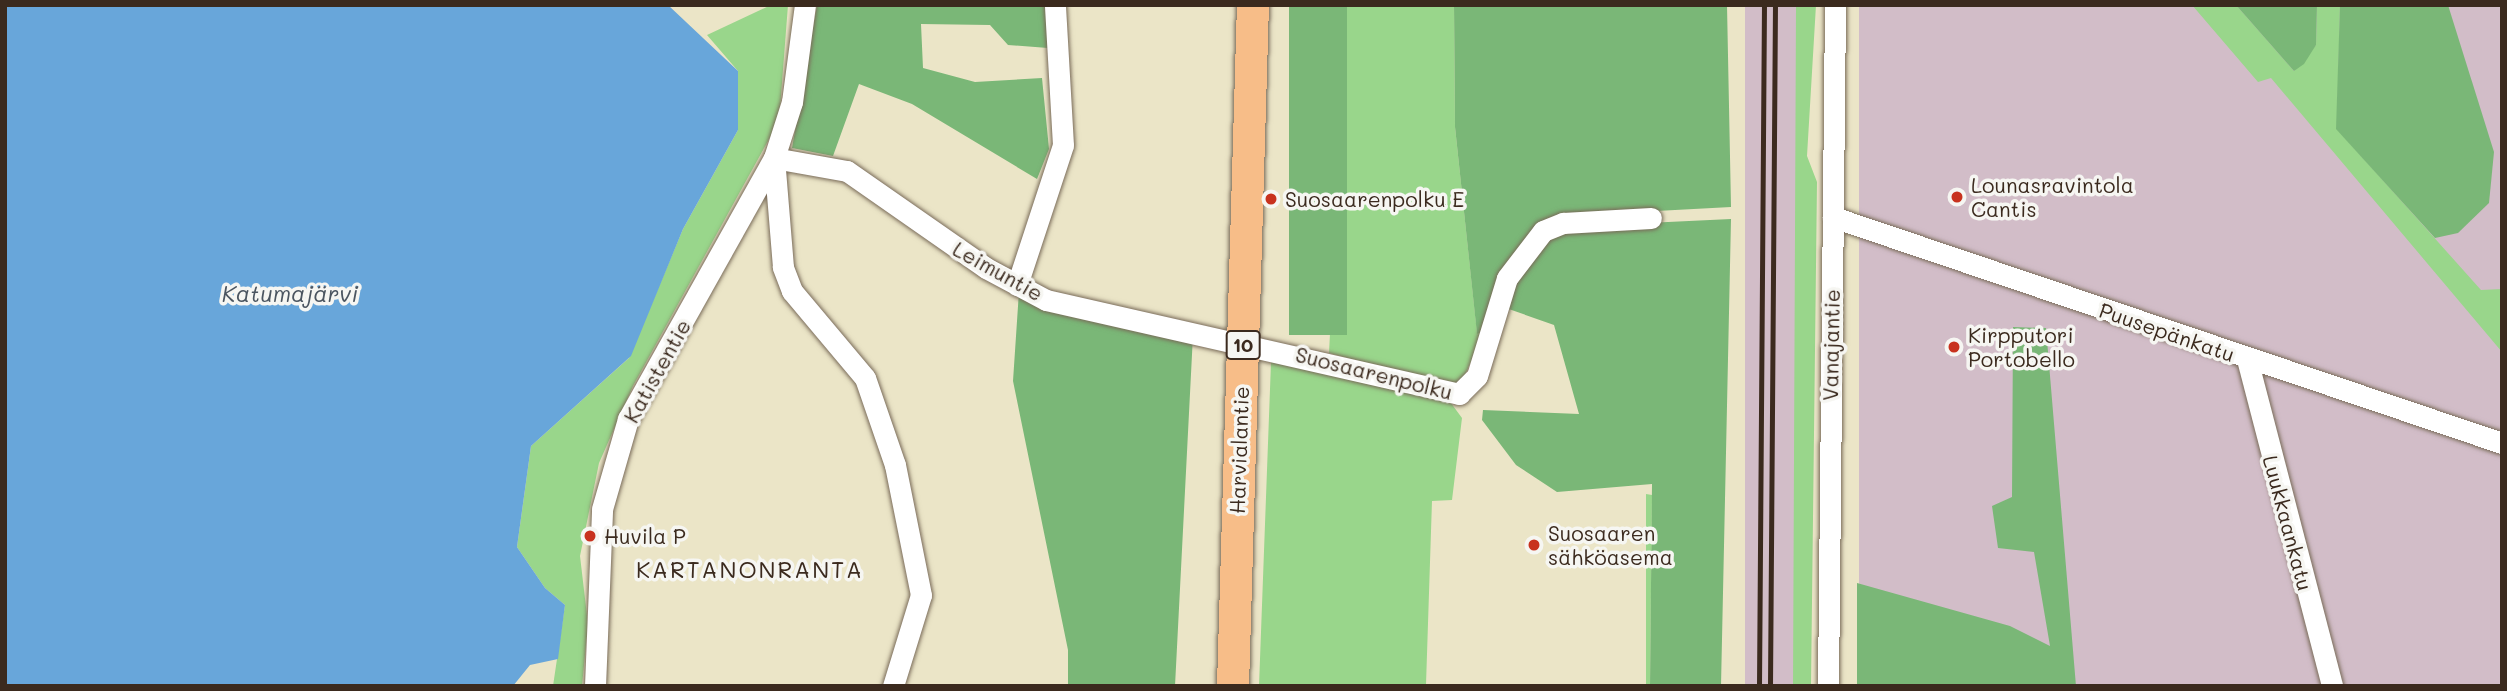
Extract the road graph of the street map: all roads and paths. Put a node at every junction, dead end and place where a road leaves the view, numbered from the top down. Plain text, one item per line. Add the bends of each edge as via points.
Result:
1 (805, 5) edge
2 (1055, 5) edge
3 (1253, 5) edge
4 (1835, 5) edge
5 (774, 158) junction
6 (1833, 217) junction
7 (1651, 218) dead end
8 (1017, 285) junction
9 (1243, 340) junction
10 (2247, 359) junction
11 (2502, 443) edge
12 (595, 686) edge
13 (893, 686) edge
14 (1233, 686) edge
15 (1828, 686) edge
16 (2332, 686) edge

1 - 5 street, Katistentie via 792,102
2 - 8 street via 1063,145
3 - 9 highway, Harvialantie / 10
4 - 6 street, Vanajantie
5 - 8 street, Leimuntie via 858,176
5 - 12 street, Katistentie via 628,419 601,509
5 - 13 street, Katistentie via 783,267 792,291 865,378 895,465 921,595
6 - 10 street, Puusepänkatu
6 - 15 street, Vanajantie
7 - 9 street, Suosaarenpolku via 1563,223 1543,231 1507,278 1477,376 1462,394
8 - 9 street, Leimuntie via 1046,300
9 - 14 highway, Harvialantie / 10
10 - 11 street, Puusepänkatu
10 - 16 street, Luukkaankatu

